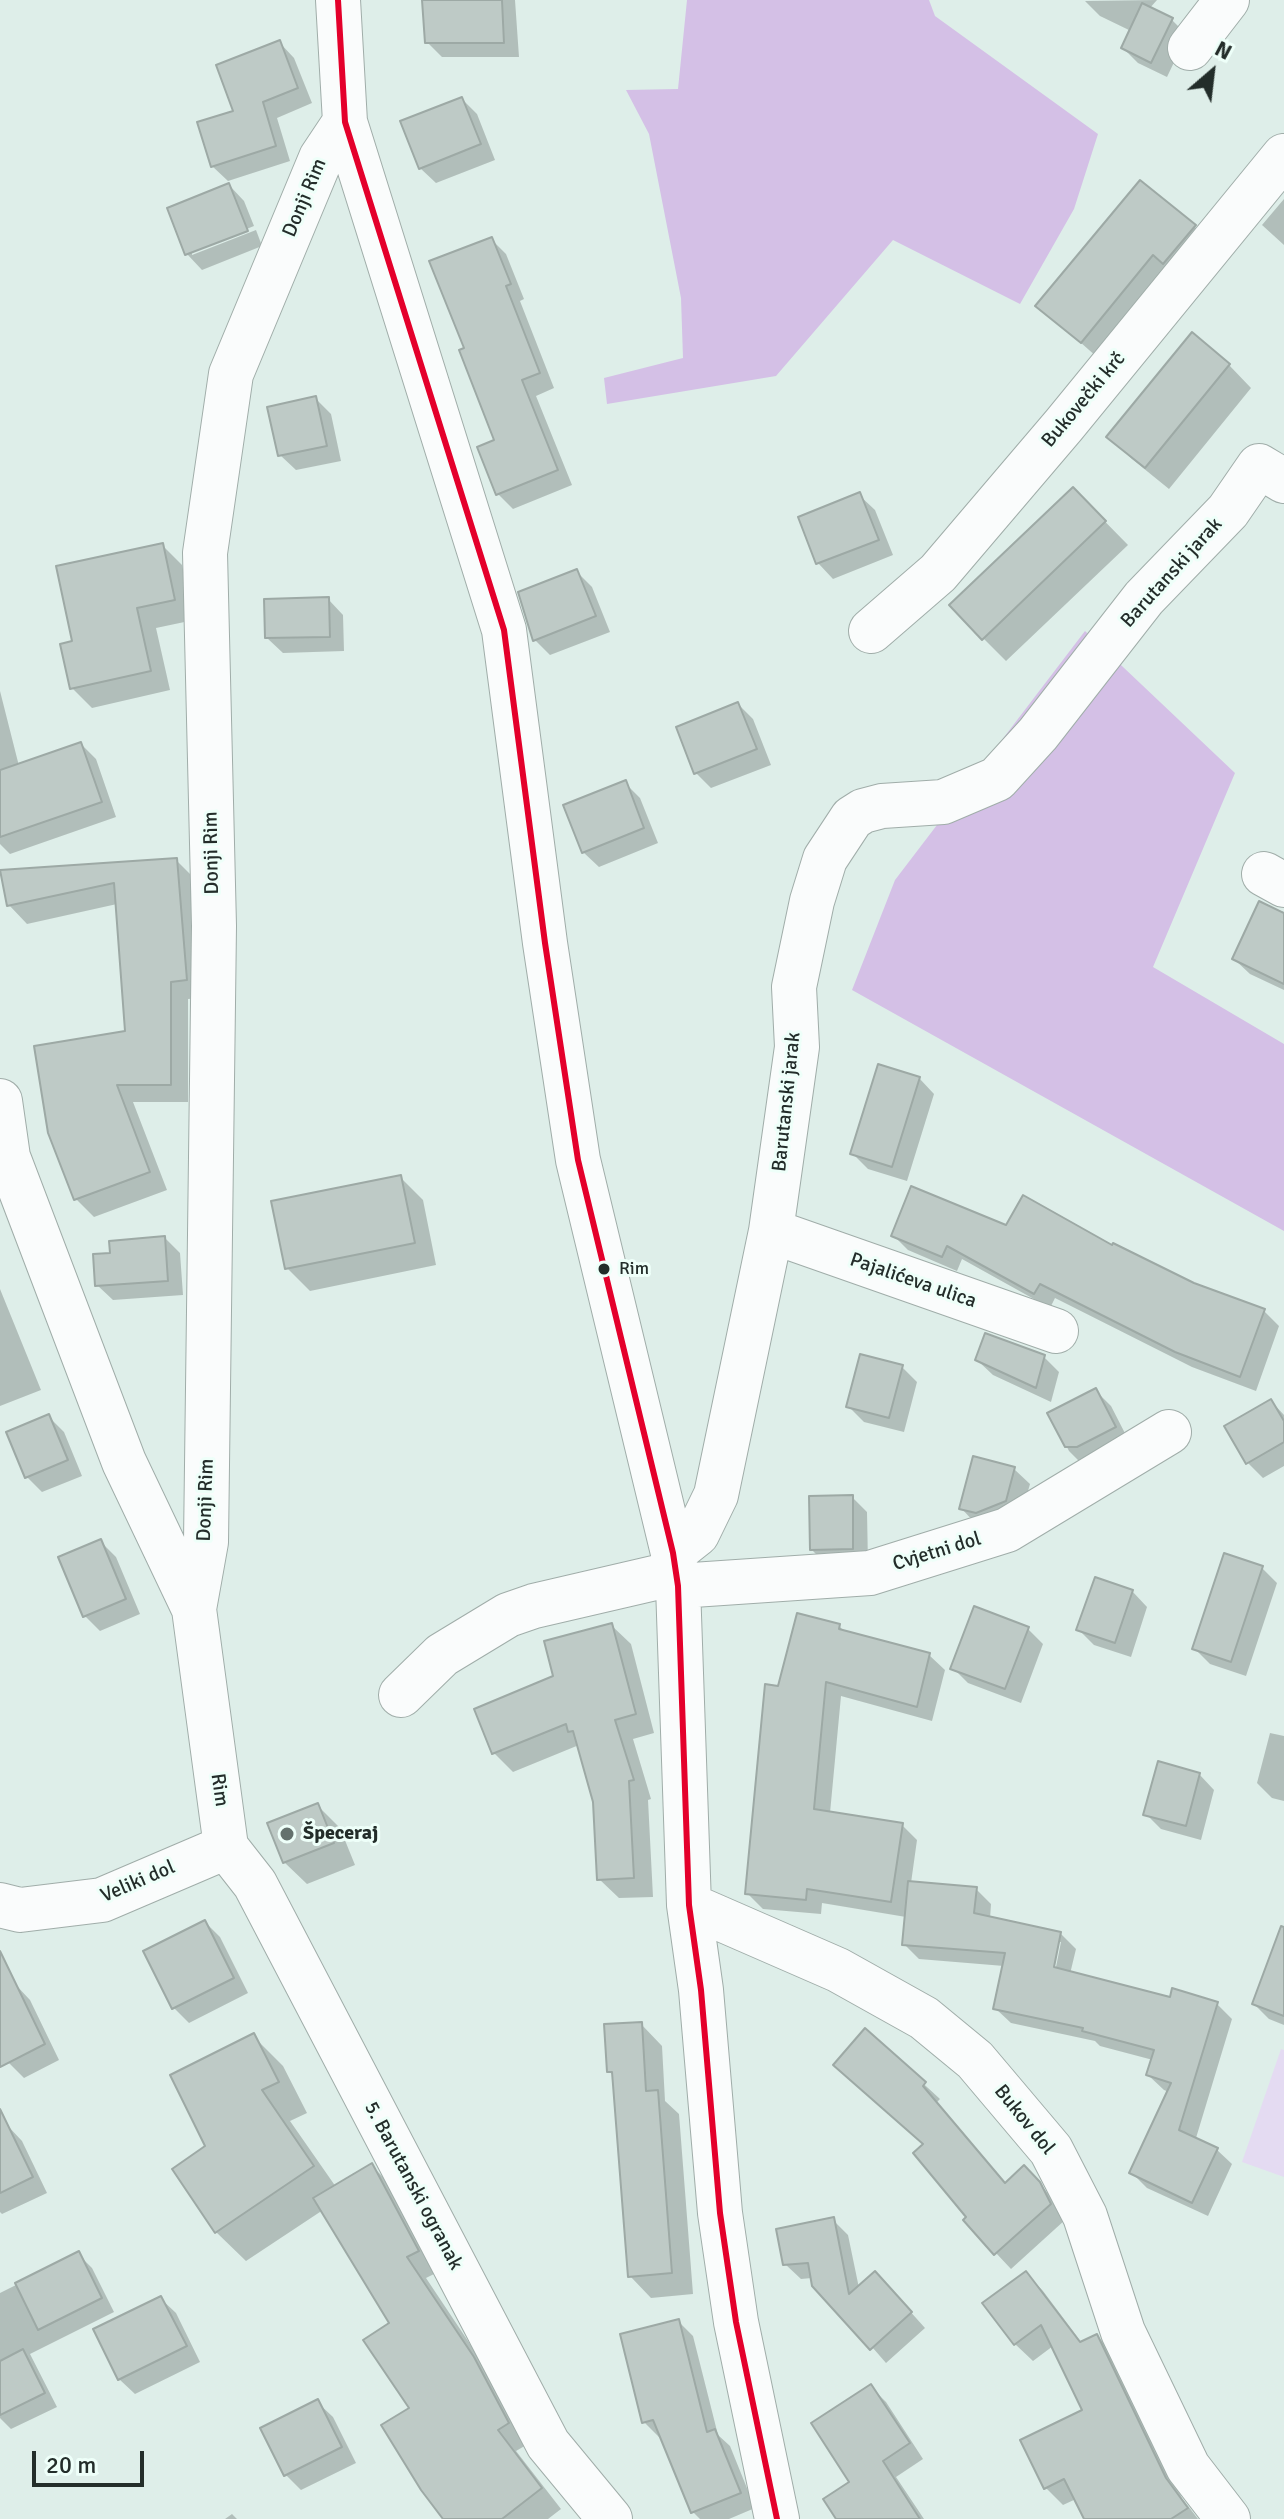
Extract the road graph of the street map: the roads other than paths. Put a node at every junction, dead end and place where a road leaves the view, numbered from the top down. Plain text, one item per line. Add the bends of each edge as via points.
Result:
1 (338, 0) edge
2 (1227, 0) edge
3 (1190, 48) dead end
4 (345, 122) junction
5 (1284, 156) edge
6 (1272, 474) edge
7 (871, 631) dead end
8 (0, 1101) edge
9 (771, 1231) junction
10 (1056, 1331) dead end
11 (1169, 1432) dead end
12 (676, 1571) junction
13 (194, 1609) junction
14 (401, 1695) dead end
15 (226, 1847) junction
16 (0, 1905) edge
17 (689, 1905) junction
18 (610, 2519) edge
19 (777, 2519) edge
20 (1228, 2519) edge

1 - 4 street
2 - 3 street
4 - 12 street via 504,630 578,1160
4 - 13 street, Donji Rim via 321,158 231,374 205,553 214,926 206,1542
5 - 7 street, Bukovečki krč via 938,573
6 - 9 street, Barutanski jarak via 1228,511 1144,598 997,779 943,802 863,811 839,836 825,859 812,901 794,987 797,1047
8 - 13 street, Rim via 8,1157 119,1448
9 - 10 street, Pajalićeva ulica
9 - 12 street, Barutanski jarak via 716,1495
11 - 12 street, Cvjetni dol via 1007,1530 870,1573
12 - 14 street, Cvjetni dol via 508,1615 442,1655
12 - 17 street
13 - 15 street, Rim
15 - 16 street, Veliki dol via 102,1900 20,1910
15 - 18 street, 5. Barutanski ogranak via 255,1884 548,2444
17 - 19 street via 722,2229
17 - 20 street, Bukov dol via 838,1970 924,2018 975,2060 1051,2150 1085,2216 1123,2332 1188,2467

